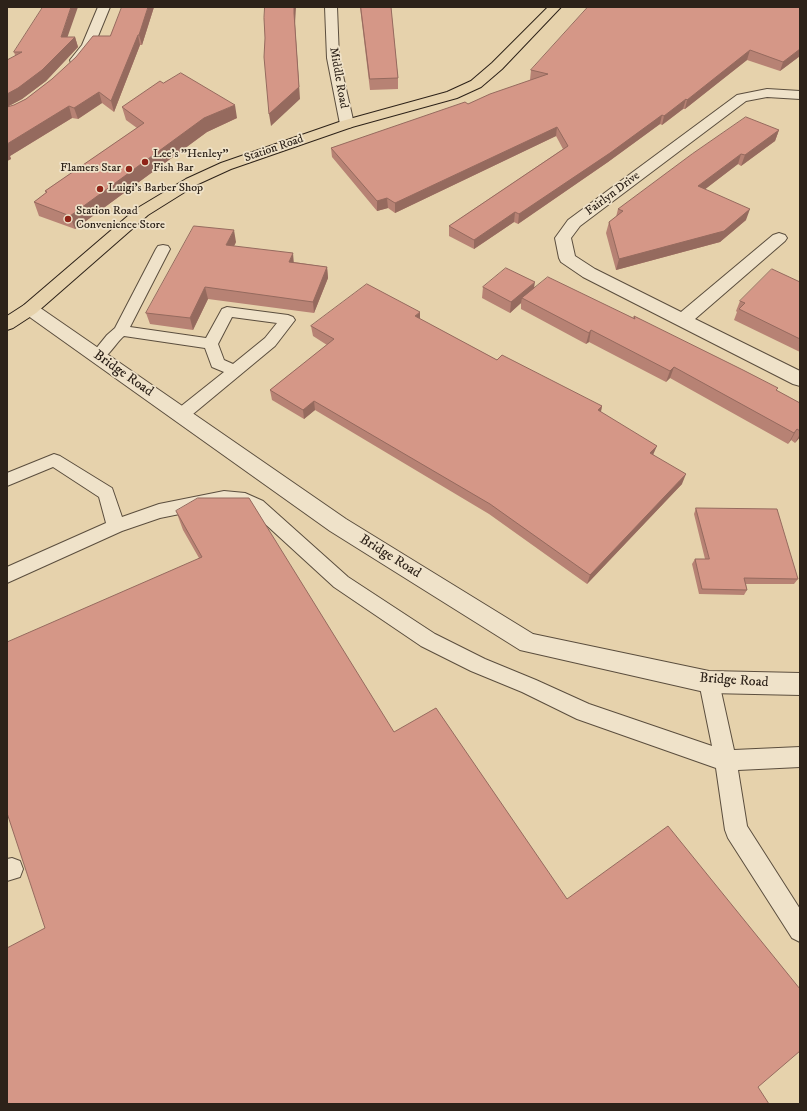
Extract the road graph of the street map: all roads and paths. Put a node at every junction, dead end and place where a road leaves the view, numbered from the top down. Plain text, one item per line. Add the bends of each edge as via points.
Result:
1 (104, 7) edge
2 (331, 7) edge
3 (555, 7) edge
4 (66, 70) edge
5 (800, 95) edge
6 (347, 124) junction
7 (779, 238) dead end
8 (163, 249) dead end
9 (30, 308) junction
10 (683, 320) junction
11 (7, 324) edge
12 (121, 331) junction
13 (211, 344) junction
14 (97, 356) junction
15 (236, 371) junction
16 (800, 379) edge
17 (181, 414) junction
18 (7, 480) edge
19 (116, 526) junction
20 (7, 575) edge
21 (709, 682) junction
22 (800, 684) edge
23 (800, 757) edge
24 (726, 761) junction
25 (800, 930) edge

1 - 4 street via 88,46
2 - 6 street, Middle Road via 333,58
3 - 6 main road, Station Road via 476,84 452,95
5 - 10 street, Fairlyn Drive via 767,93 742,98 574,223 563,238 567,258 589,273
6 - 9 main road, Station Road via 226,166 191,182 142,212
7 - 10 street
8 - 12 lane
9 - 11 main road, Station Road
9 - 14 street, Bridge Road
10 - 16 street, Fairlyn Drive
12 - 13 lane
12 - 14 lane
13 - 15 lane via 217,363
13 - 15 lane via 227,312 288,320 270,342
14 - 17 street, Bridge Road
15 - 17 lane
17 - 21 street, Bridge Road via 338,525 528,643
18 - 19 lane via 54,460 106,493
19 - 20 lane
19 - 24 lane via 167,510 224,498 245,500 262,511 341,582 428,640 584,712
21 - 22 street, Bridge Road
21 - 24 lane
23 - 24 lane
24 - 25 lane via 736,830

